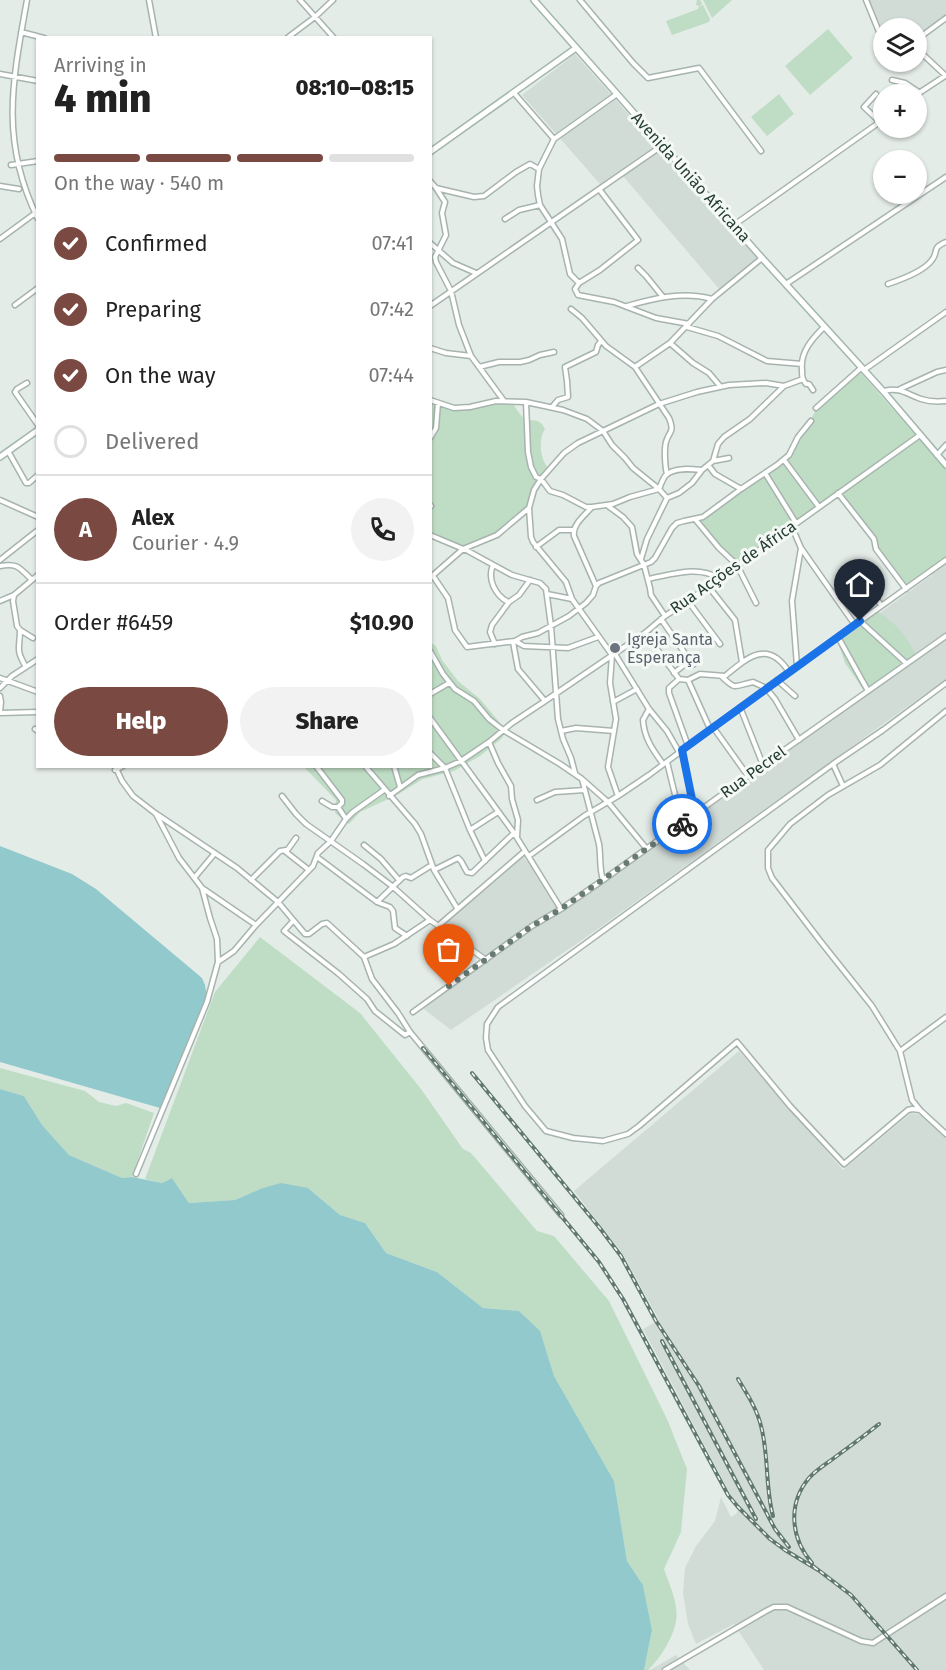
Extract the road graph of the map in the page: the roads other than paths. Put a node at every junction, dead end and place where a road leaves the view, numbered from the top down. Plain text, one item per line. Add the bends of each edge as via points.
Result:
1 (27, 0) edge
2 (148, 0) edge
3 (300, 0) edge
4 (333, 0) edge
5 (534, 0) edge
6 (580, 0) edge
7 (866, 0) edge
8 (315, 17) junction
9 (873, 18) edge
10 (946, 18) edge
11 (21, 32) junction
12 (927, 32) edge
13 (36, 36) edge
14 (156, 36) edge
15 (290, 36) edge
16 (332, 36) edge
17 (576, 48) junction
18 (927, 58) edge
19 (0, 74) edge
20 (11, 76) junction
21 (946, 76) edge
22 (892, 80) dead end
23 (36, 81) edge
24 (906, 84) edge
25 (927, 88) edge
26 (514, 93) junction
27 (617, 94) junction
28 (8, 96) dead end
29 (873, 97) edge
30 (873, 114) edge
31 (873, 126) edge
32 (555, 139) junction
33 (663, 145) junction
34 (433, 150) edge
35 (761, 151) dead end
36 (9, 156) dead end
37 (36, 161) edge
38 (11, 165) junction
39 (538, 169) junction
40 (14, 173) dead end
41 (946, 177) edge
42 (16, 181) dead end
43 (432, 183) edge
44 (0, 186) edge
45 (436, 188) junction
46 (19, 189) junction
47 (599, 189) junction
48 (540, 206) junction
49 (36, 217) edge
50 (505, 219) dead end
51 (551, 224) junction
52 (734, 225) junction
53 (0, 239) edge
54 (946, 242) edge
55 (432, 245) edge
56 (439, 250) junction
57 (762, 258) junction
58 (638, 268) dead end
59 (476, 273) junction
60 (579, 283) junction
61 (786, 284) junction
62 (888, 284) dead end
63 (36, 289) edge
64 (452, 291) junction
65 (663, 297) junction
66 (712, 299) junction
67 (15, 305) dead end
68 (432, 305) edge
69 (626, 307) junction
70 (572, 309) dead end
71 (946, 312) edge
72 (688, 326) junction
73 (824, 327) junction
74 (601, 341) junction
75 (670, 343) junction
76 (432, 349) edge
77 (554, 352) dead end
78 (471, 356) junction
79 (802, 363) junction
80 (479, 367) junction
81 (635, 367) junction
82 (862, 369) junction
83 (946, 370) edge
84 (802, 380) junction
85 (27, 382) dead end
86 (720, 386) junction
87 (784, 386) junction
88 (813, 390) dead end
89 (900, 390) junction
90 (883, 391) junction
91 (432, 401) edge
92 (505, 401) junction
93 (946, 401) edge
94 (526, 402) junction
95 (438, 403) junction
96 (658, 404) junction
97 (552, 407) junction
98 (816, 408) dead end
99 (811, 421) dead end
100 (36, 422) edge
101 (36, 431) edge
102 (603, 431) junction
103 (432, 435) edge
104 (920, 435) junction
105 (946, 445) edge
106 (8, 450) junction
107 (937, 455) junction
108 (0, 457) edge
109 (729, 458) dead end
110 (784, 460) junction
111 (713, 461) junction
112 (708, 465) junction
113 (946, 465) edge
114 (702, 470) junction
115 (765, 473) junction
116 (667, 474) junction
117 (36, 477) edge
118 (541, 479) junction
119 (659, 489) junction
120 (741, 489) junction
121 (838, 493) junction
122 (667, 498) junction
123 (0, 500) edge
124 (608, 506) junction
125 (592, 507) junction
126 (819, 507) junction
127 (529, 508) junction
128 (36, 516) edge
129 (695, 519) junction
130 (794, 525) junction
131 (573, 530) junction
132 (36, 532) edge
133 (432, 536) edge
134 (536, 547) junction
135 (801, 548) junction
136 (463, 549) junction
137 (641, 559) junction
138 (0, 560) edge
139 (946, 561) edge
140 (493, 565) junction
141 (644, 565) junction
142 (737, 565) junction
143 (0, 566) edge
144 (853, 567) dead end
145 (36, 576) edge
146 (432, 577) edge
147 (718, 578) junction
148 (31, 579) junction
149 (648, 579) junction
150 (530, 580) junction
151 (596, 586) junction
152 (708, 586) junction
153 (906, 589) junction
154 (547, 594) junction
155 (14, 595) junction
156 (572, 599) junction
157 (0, 601) edge
158 (688, 601) junction
159 (509, 602) junction
160 (756, 603) dead end
161 (882, 605) junction
162 (579, 608) junction
163 (663, 617) junction
164 (858, 623) junction
165 (551, 626) junction
166 (20, 630) junction
167 (645, 633) junction
168 (946, 636) edge
169 (598, 637) junction
170 (837, 637) junction
171 (33, 638) dead end
172 (514, 642) junction
173 (495, 644) junction
174 (720, 644) dead end
175 (553, 647) junction
176 (432, 654) edge
177 (613, 655) junction
178 (36, 660) edge
179 (742, 662) junction
180 (907, 663) junction
181 (797, 666) junction
182 (26, 667) junction
183 (789, 672) junction
184 (674, 673) junction
185 (721, 676) junction
186 (0, 678) edge
187 (679, 679) junction
188 (7, 680) junction
189 (688, 680) junction
190 (777, 680) junction
191 (449, 683) junction
192 (946, 683) edge
193 (0, 688) edge
194 (766, 688) junction
195 (637, 689) junction
196 (36, 691) edge
197 (868, 691) junction
198 (432, 693) edge
199 (555, 694) junction
200 (0, 696) edge
201 (795, 696) dead end
202 (545, 701) junction
203 (614, 702) junction
204 (740, 707) junction
205 (649, 709) junction
206 (946, 711) edge
207 (0, 712) edge
208 (36, 712) edge
209 (432, 721) edge
210 (712, 728) junction
211 (503, 730) junction
212 (561, 731) junction
213 (614, 732) junction
214 (799, 740) junction
215 (489, 742) junction
216 (687, 746) junction
217 (681, 751) junction
218 (432, 755) edge
219 (461, 760) junction
220 (665, 763) junction
221 (833, 764) junction
222 (763, 765) junction
223 (115, 768) edge
224 (318, 768) edge
225 (367, 768) edge
226 (395, 768) edge
227 (445, 768) junction
228 (575, 773) junction
229 (748, 776) junction
230 (582, 779) junction
231 (843, 786) junction
232 (400, 788) junction
233 (384, 790) junction
234 (585, 790) junction
235 (389, 795) junction
236 (282, 796) dead end
237 (618, 796) junction
238 (537, 800) dead end
239 (322, 801) dead end
240 (608, 802) junction
241 (677, 803) dead end
242 (338, 807) junction
243 (498, 812) junction
244 (591, 812) junction
245 (155, 813) junction
246 (695, 814) junction
247 (346, 819) junction
248 (470, 830) junction
249 (513, 833) junction
250 (296, 838) dead end
251 (517, 839) junction
252 (331, 841) junction
253 (364, 844) dead end
254 (646, 848) junction
255 (286, 850) junction
256 (525, 851) junction
257 (215, 853) junction
258 (529, 856) junction
259 (317, 858) junction
260 (485, 861) junction
261 (433, 868) junction
262 (309, 870) junction
263 (195, 877) junction
264 (251, 880) junction
265 (399, 880) junction
266 (603, 880) junction
267 (393, 886) junction
268 (202, 888) junction
269 (377, 902) junction
270 (278, 903) junction
271 (457, 908) junction
272 (561, 909) junction
273 (430, 920) junction
274 (293, 921) junction
275 (256, 924) junction
276 (438, 926) junction
277 (407, 936) junction
278 (364, 957) junction
279 (486, 960) junction
280 (218, 962) junction
281 (412, 1012) dead end
282 (946, 1017) edge
283 (410, 1032) junction
284 (900, 1051) junction
285 (920, 1110) junction
286 (946, 1134) edge
287 (136, 1174) dead end
288 (561, 1215) dead end
289 (946, 1596) edge
290 (665, 1670) edge

1 - 11 street
2 - 14 street
3 - 8 street
4 - 8 street
5 - 17 main road, Avenida União Africana
6 - 35 street via 648,78 699,68
7 - 9 street
8 - 15 street
8 - 16 street
10 - 12 street
11 - 13 street
11 - 20 street
17 - 26 main road
17 - 27 main road, Avenida União Africana
18 - 21 street
19 - 20 street
20 - 23 street
20 - 28 street
21 - 25 street
22 - 24 street
26 - 32 street
26 - 34 main road
27 - 32 street
27 - 33 main road, Avenida União Africana
29 - 30 street via 864,107
31 - 52 street
32 - 39 street
33 - 47 street
33 - 52 main road, Avenida União Africana
36 - 38 street
37 - 38 street
38 - 40 street
39 - 45 street via 527,166 484,196
39 - 48 street
41 - 61 street
42 - 46 street
43 - 45 street
44 - 46 street
45 - 56 street via 445,202 442,213 446,232
46 - 49 street
47 - 51 street
47 - 60 street via 638,240
48 - 50 street via 519,210
48 - 51 street
49 - 53 street
51 - 59 street
51 - 60 street via 562,239 570,274
52 - 57 main road, Avenida União Africana
54 - 62 street via 937,247 932,261
55 - 56 street
56 - 59 street via 453,263
56 - 64 street via 436,262
57 - 61 main road, Avenida União Africana
57 - 66 street
58 - 65 street
59 - 64 street
60 - 69 street via 575,289 578,295
61 - 73 main road, Avenida União Africana
63 - 67 street
64 - 68 street
64 - 78 street
65 - 66 street
65 - 69 street
66 - 72 street
69 - 72 street
70 - 74 street
71 - 82 street
72 - 75 street
72 - 79 street via 718,336 767,361
73 - 79 street via 808,346
73 - 82 main road, Avenida União Africana
74 - 81 street
74 - 97 street via 596,352 565,367 568,397
75 - 81 street
75 - 86 street
76 - 78 street
77 - 80 street via 520,362
78 - 80 street
79 - 84 street
80 - 92 street
81 - 96 street
82 - 90 main road, Avenida União Africana
82 - 98 street
83 - 89 street
84 - 87 street
84 - 88 street
85 - 100 street via 15,392
86 - 87 street
86 - 96 street
87 - 111 street via 720,441
89 - 90 street
89 - 93 street via 923,400
90 - 104 main road, Avenida União Africana
91 - 95 street
92 - 94 street
92 - 95 street via 465,408
94 - 97 street
94 - 118 street via 528,452 533,472
95 - 103 street
96 - 102 street
96 - 116 street via 672,425 666,441
97 - 102 street via 587,419
99 - 110 street
101 - 106 main road
102 - 118 street via 564,453
102 - 119 street via 633,468
104 - 107 main road, Avenida União Africana
104 - 121 street, Rua Acções de África
105 - 107 street
106 - 108 main road
106 - 117 street via 27,484
107 - 113 main road, Avenida União Africana
109 - 111 street
110 - 115 street
110 - 126 street
111 - 112 street
112 - 114 street
112 - 120 street via 715,474
114 - 116 street via 684,469
114 - 122 street via 692,483
115 - 120 street
115 - 130 street
116 - 119 street
118 - 125 street via 550,491
118 - 127 street
119 - 122 street
119 - 124 street
120 - 129 street
121 - 126 street, Rua Acções de África
121 - 153 street
122 - 137 street
123 - 128 street
124 - 125 street
124 - 137 street via 632,527
125 - 131 street
126 - 130 street, Rua Acções de África
127 - 134 street via 531,537
127 - 136 street via 496,535
129 - 141 street via 672,528 655,558
129 - 142 street
130 - 135 street
130 - 142 street, Rua Acções de África
131 - 134 street via 559,530
131 - 151 street
132 - 138 street
133 - 136 street
134 - 156 street via 566,582
135 - 164 street
135 - 181 street via 792,601
136 - 140 street
136 - 146 street
137 - 141 street
139 - 153 street
140 - 150 street
140 - 159 street via 493,585 502,599
141 - 149 street
141 - 151 street
142 - 147 street, Rua Acções de África
142 - 160 street
143 - 148 street via 14,565
144 - 161 street
145 - 148 street
146 - 173 street via 448,598 455,630 464,645 471,648
147 - 149 street via 693,572
147 - 152 street, Rua Acções de África
148 - 155 street
149 - 163 street via 652,598
150 - 154 street via 543,585
150 - 159 street
151 - 162 street via 593,595
152 - 158 street, Rua Acções de África
152 - 179 street via 735,620
153 - 161 street
154 - 156 street
154 - 165 street
155 - 157 street
155 - 166 street
156 - 162 street
158 - 163 street, Rua Acções de África
158 - 174 street
159 - 173 street via 491,628
161 - 164 street
162 - 165 street
162 - 169 street
163 - 167 street, Rua Acções de África
163 - 184 street via 691,663
164 - 170 street
164 - 180 street
165 - 172 street
165 - 175 street
166 - 171 street
166 - 182 street via 19,654
167 - 177 street, Rua Acções de África
167 - 184 street
168 - 180 street, Rua Pecrel
169 - 175 street via 574,647
169 - 177 street
170 - 181 street
170 - 197 street
172 - 173 street
172 - 175 street
172 - 202 street via 518,669
175 - 199 street
176 - 191 street
177 - 195 street
177 - 199 street, Rua Acções de África
177 - 203 street via 610,683
178 - 182 street
179 - 183 street via 751,656 768,654 781,661
179 - 185 street
180 - 197 street, Rua Pecrel
181 - 183 street
182 - 188 street
183 - 190 street
184 - 187 street
185 - 189 street via 700,674
185 - 194 street via 736,687 753,682
186 - 188 street
187 - 189 street
187 - 216 street via 669,693
188 - 193 street
188 - 196 street
189 - 210 street
190 - 194 street
190 - 201 street
191 - 198 street
191 - 211 street
192 - 221 street
194 - 204 street
194 - 214 street
195 - 203 street
195 - 205 street
197 - 214 street, Rua Pecrel
199 - 202 street, Rua Acções de África
199 - 212 street
200 - 207 street
202 - 211 street, Rua Acções de África
203 - 213 street
204 - 210 street
204 - 222 street
205 - 217 street
205 - 220 street via 643,720 645,734
206 - 231 street via 880,765
207 - 208 street
209 - 219 street
210 - 216 street
210 - 229 street
211 - 215 street, Rua Acções de África
211 - 228 street
212 - 213 street via 576,728
212 - 228 street
213 - 237 street via 608,767
214 - 222 street, Rua Pecrel
215 - 219 street, Rua Acções de África
215 - 251 street via 511,786 518,820
216 - 217 street
217 - 220 street
217 - 246 street
218 - 227 street
219 - 227 street, Rua Acções de África
219 - 243 street
220 - 237 street
220 - 241 street
221 - 231 street
221 - 285 street via 498,1007 487,1024 488,1050 546,1131 589,1141 603,1142 628,1134 737,1042 842,1163 846,1164 908,1110
222 - 229 street, Rua Pecrel
223 - 245 street via 133,796
224 - 242 street via 342,800
225 - 233 street
226 - 232 street
227 - 232 street, Rua Acções de África via 418,775
227 - 248 street
228 - 230 street
229 - 246 street, Rua Pecrel
230 - 234 street
230 - 240 street
231 - 284 street via 790,824 768,850 768,868 872,1006
232 - 235 street, Rua Acções de África
233 - 235 street
233 - 247 street
234 - 238 street via 555,792
234 - 244 street
235 - 261 street via 415,824
236 - 252 street via 306,824
237 - 240 street
239 - 242 street
240 - 244 street
240 - 254 street
242 - 247 street
243 - 248 street
243 - 249 street
244 - 258 street
244 - 266 street
245 - 257 street
245 - 263 street via 179,858
246 - 254 street, Rua Pecrel
247 - 252 street
248 - 260 street
249 - 251 street
249 - 260 street
250 - 255 street
251 - 256 street
252 - 259 street
252 - 267 street
253 - 265 street
254 - 266 street, Rua Pecrel
255 - 262 street
255 - 264 street via 280,851
256 - 258 street
256 - 271 street
257 - 263 street
257 - 264 street
258 - 272 street
259 - 262 street
259 - 269 street
260 - 261 street via 471,874 458,858
261 - 265 street
261 - 271 street
262 - 270 street
263 - 268 street
264 - 270 street
265 - 267 street
266 - 272 street, Rua Pecrel
267 - 269 street
267 - 273 street
268 - 275 street
268 - 280 street via 217,939
269 - 277 street via 390,907 395,928
270 - 274 street
270 - 275 street
271 - 276 street
272 - 279 street, Rua Pecrel
273 - 276 street
273 - 277 street
274 - 278 street via 308,934 327,924
274 - 283 street via 284,931 339,974 396,1029 405,1035
275 - 280 street via 234,951
276 - 279 street
277 - 278 street
278 - 283 street via 372,979
279 - 281 street, Rua Pecrel
280 - 287 street via 207,1002
282 - 284 street
283 - 288 street
284 - 285 street via 912,1100
285 - 286 street
289 - 290 street via 873,1643 787,1607 774,1607

